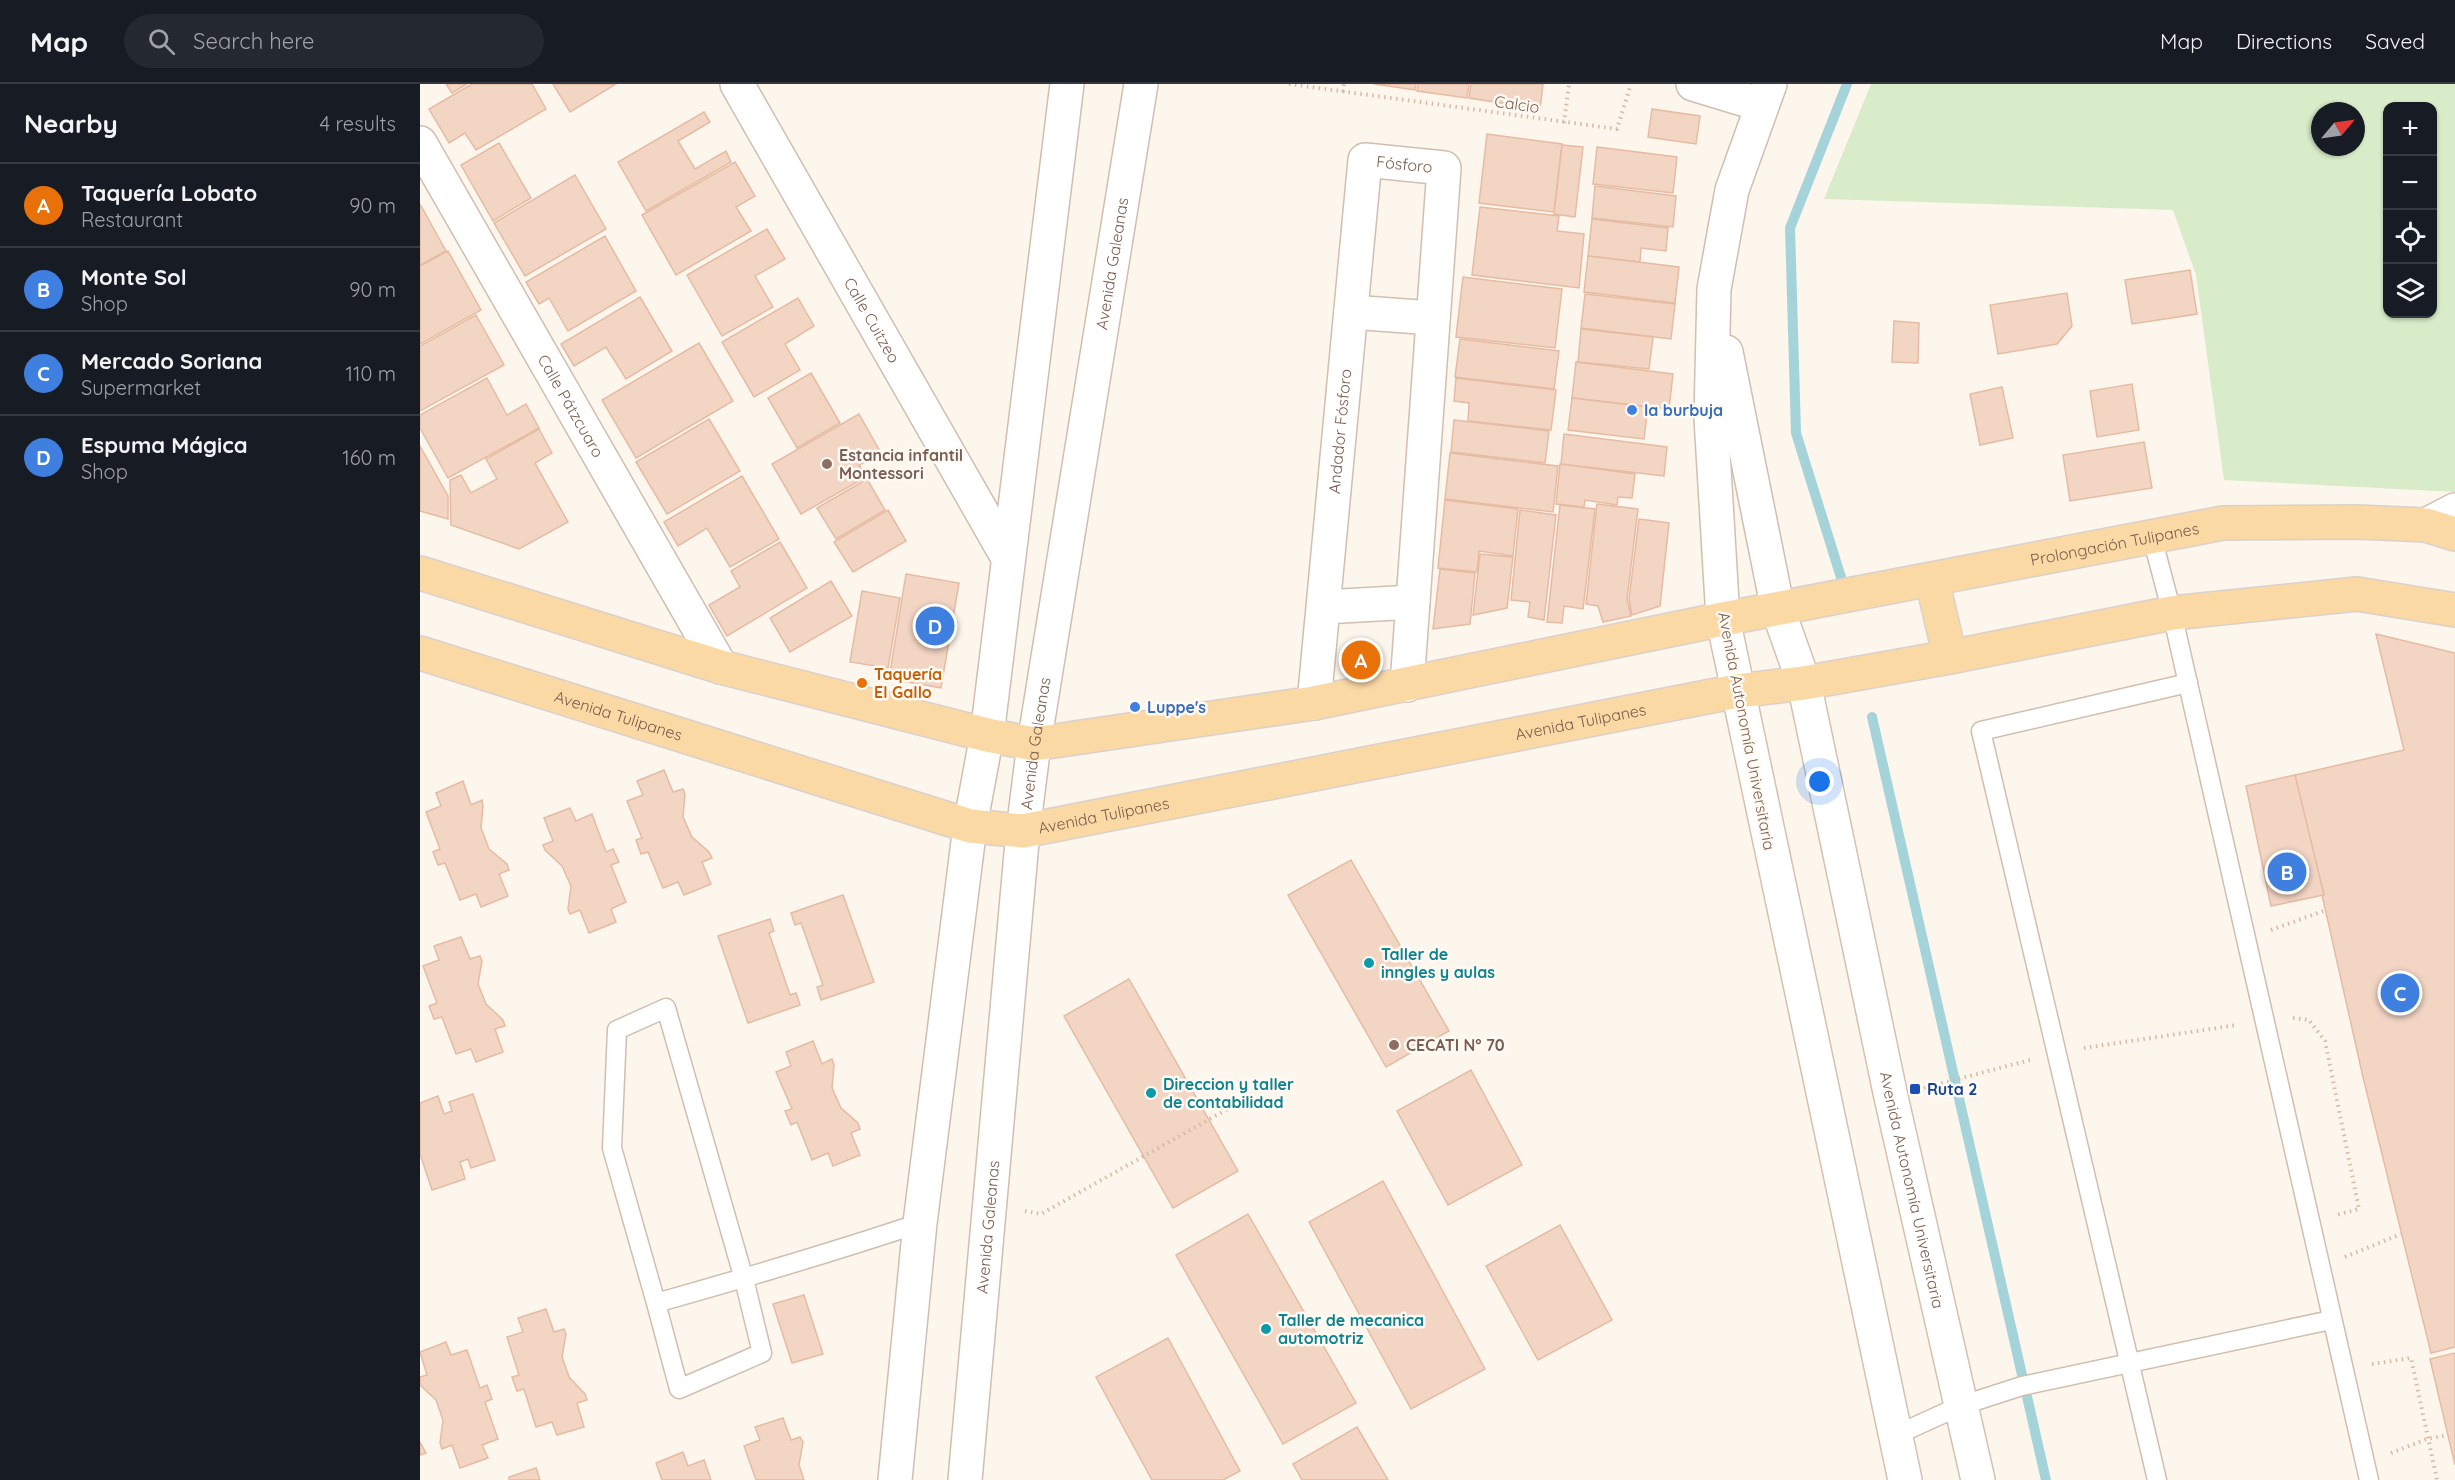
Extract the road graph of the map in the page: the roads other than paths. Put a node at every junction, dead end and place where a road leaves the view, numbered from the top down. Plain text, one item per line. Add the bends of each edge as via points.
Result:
1 (737, 84) edge
2 (1067, 84) edge
3 (1141, 84) edge
4 (1693, 84) edge
5 (1766, 95) edge
6 (420, 143) edge
7 (1365, 160) joint
8 (1714, 289) junction
9 (1351, 312) junction
10 (1433, 318) junction
11 (2455, 510) edge
12 (2441, 529) edge
13 (2152, 537) junction
14 (1007, 556) junction
15 (420, 573) edge
16 (1932, 580) junction
17 (1413, 602) junction
18 (1324, 607) junction
19 (1778, 610) junction
20 (2455, 610) edge
21 (2172, 613) junction
22 (1723, 619) junction
23 (420, 653) edge
24 (1950, 657) junction
25 (721, 667) junction
26 (1804, 683) junction
27 (2188, 683) junction
28 (1407, 685) junction
29 (1737, 691) junction
30 (1314, 703) junction
31 (987, 735) junction
32 (1034, 744) junction
33 (970, 826) junction
34 (1023, 831) junction
35 (921, 1223) junction
36 (744, 1279) junction
37 (656, 1303) junction
38 (2331, 1320) junction
39 (2131, 1364) junction
40 (1960, 1406) junction
41 (1894, 1436) junction
42 (2367, 1471) edge
43 (895, 1480) edge
44 (965, 1480) edge
45 (1905, 1480) edge
46 (1978, 1480) edge
47 (2157, 1480) edge

1 - 14 street, Calle Cuitzeo
2 - 14 street
3 - 32 street, Avenida Galeanas
4 - 5 street
5 - 8 street via 1732,190
6 - 25 street, Calle Pátzcuaro
7 - 9 street, Andador Fósforo
7 - 10 street, Fósforo via 1444,168
8 - 19 street, Avenida Autonomía Universitaria
8 - 22 street, Avenida Autonomía Universitaria via 1711,418
9 - 10 street
9 - 18 street, Andador Fósforo
10 - 17 street
11 - 12 street
12 - 13 main road, Prolongación Tulipanes via 2357,522 2223,523
13 - 16 main road, Prolongación Tulipanes
13 - 21 lane
14 - 31 street
15 - 25 main road
16 - 19 main road, Prolongación Tulipanes
16 - 24 main road
17 - 18 street
17 - 28 street
18 - 30 street, Andador Fósforo
19 - 22 main road
19 - 26 street, Avenida Autonomía Universitaria
20 - 21 main road via 2357,594
21 - 24 main road
21 - 27 lane
22 - 28 main road
22 - 29 street, Avenida Autonomía Universitaria
23 - 33 main road, Avenida Tulipanes
24 - 26 main road
25 - 31 main road
26 - 29 main road, Avenida Tulipanes
26 - 40 street, Avenida Autonomía Universitaria
27 - 38 lane
27 - 39 lane via 1981,731
28 - 30 main road
29 - 34 main road, Avenida Tulipanes
29 - 41 street, Avenida Autonomía Universitaria
30 - 32 main road
31 - 32 main road
31 - 33 street
32 - 34 street, Avenida Galeanas
33 - 34 main road, Avenida Tulipanes
33 - 35 street
34 - 44 street, Avenida Galeanas
35 - 36 lane
35 - 43 street
36 - 37 lane
36 - 37 lane via 762,1353 679,1389
36 - 37 lane via 666,1008 617,1030 612,1148
38 - 39 lane
38 - 42 lane
39 - 40 lane via 2022,1386
39 - 47 lane
40 - 41 lane
40 - 46 street, Avenida Autonomía Universitaria
41 - 45 street, Avenida Autonomía Universitaria

